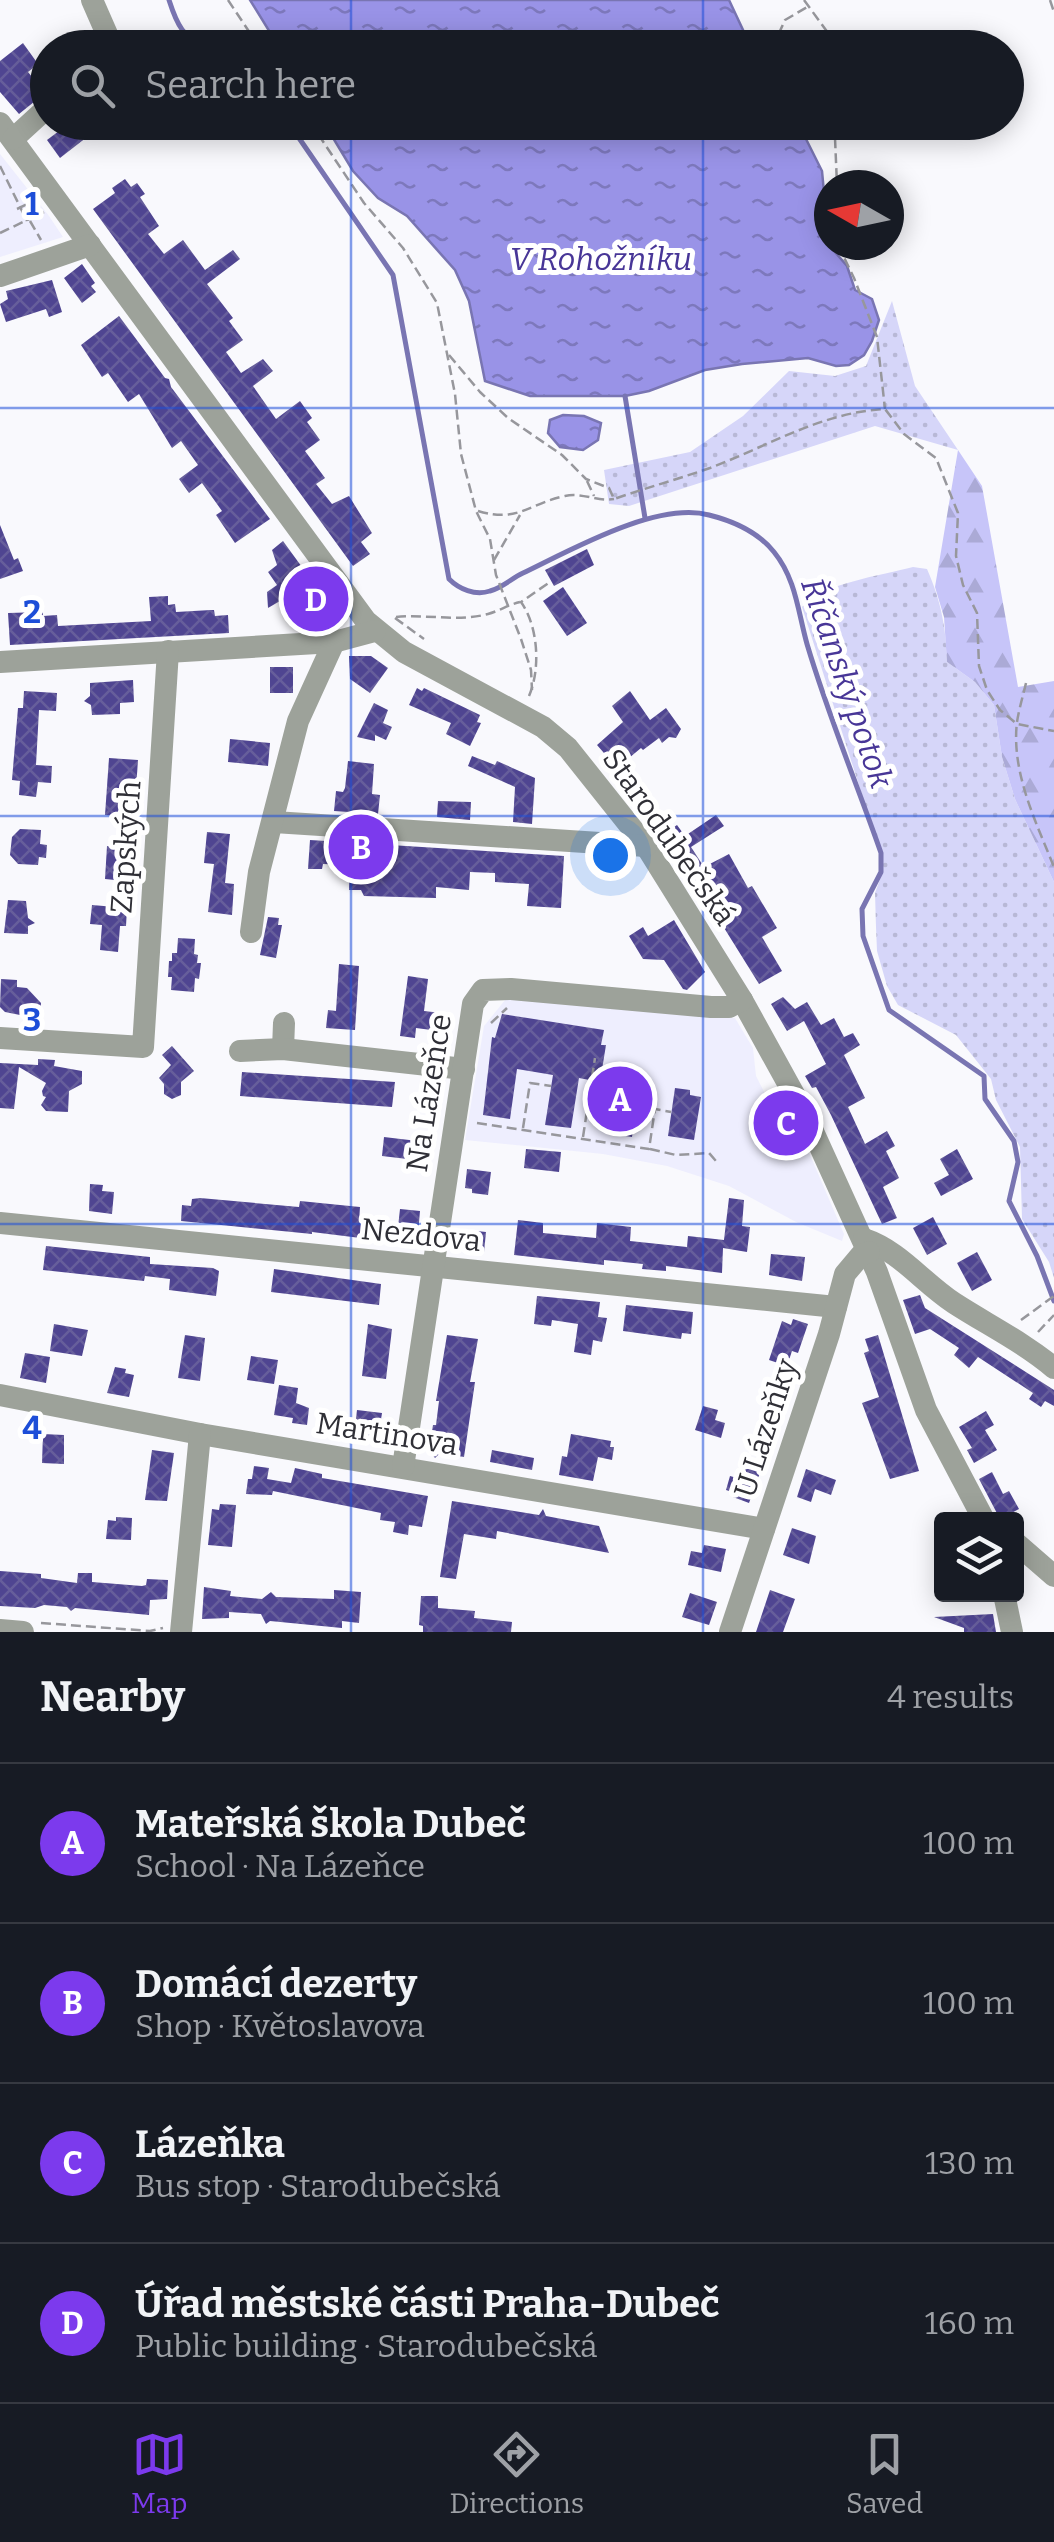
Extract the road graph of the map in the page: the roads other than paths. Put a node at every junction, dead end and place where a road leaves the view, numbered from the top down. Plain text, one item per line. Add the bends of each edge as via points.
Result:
1 (92, 0) edge
2 (105, 30) edge
3 (30, 118) edge
4 (7, 131) edge
5 (90, 245) junction
6 (0, 276) edge
7 (375, 631) junction
8 (334, 642) junction
9 (168, 651) junction
10 (0, 662) edge
11 (274, 822) junction
12 (646, 846) junction
13 (252, 932) dead end
14 (742, 1000) junction
15 (284, 1023) dead end
16 (0, 1038) edge
17 (283, 1049) junction
18 (240, 1051) dead end
19 (464, 1069) junction
20 (0, 1223) edge
21 (866, 1245) junction
22 (432, 1266) junction
23 (836, 1307) junction
24 (1054, 1368) edge
25 (0, 1395) edge
26 (200, 1434) junction
27 (403, 1467) junction
28 (980, 1512) edge
29 (764, 1530) junction
30 (1024, 1550) edge
31 (1054, 1576) edge
32 (1006, 1602) edge
33 (30, 1628) edge
34 (174, 1629) edge
35 (0, 1630) edge
36 (730, 1632) edge
37 (1012, 1632) edge

1 - 2 street
3 - 4 street
4 - 5 street, Starodubečská
5 - 6 street
5 - 7 street, Starodubečská
7 - 8 street
7 - 12 street, Starodubečská via 520,712 568,748
8 - 9 street
8 - 11 street via 298,722
9 - 10 street
9 - 16 street, Zapských via 143,1047
11 - 12 street
11 - 13 street
12 - 14 street, Starodubečská
14 - 19 street, Na Lázeňce via 711,1007 483,990 474,1004
14 - 21 street, Starodubečská
15 - 17 street
17 - 18 street
17 - 19 street
19 - 22 street, Na Lázeňce
20 - 22 street, Nezdova
21 - 23 street, U Lázeňky via 844,1274
21 - 24 street via 894,1253 953,1302
21 - 28 street, Starodubečská via 926,1410
22 - 23 street, Nezdova
22 - 27 street, Na Lázeňce
23 - 29 street, U Lázeňky
25 - 26 street, Martinova
26 - 27 street, Martinova
26 - 34 street
27 - 29 street, Martinova
29 - 36 street, U Lázeňky
30 - 31 street
32 - 37 street
33 - 35 street

